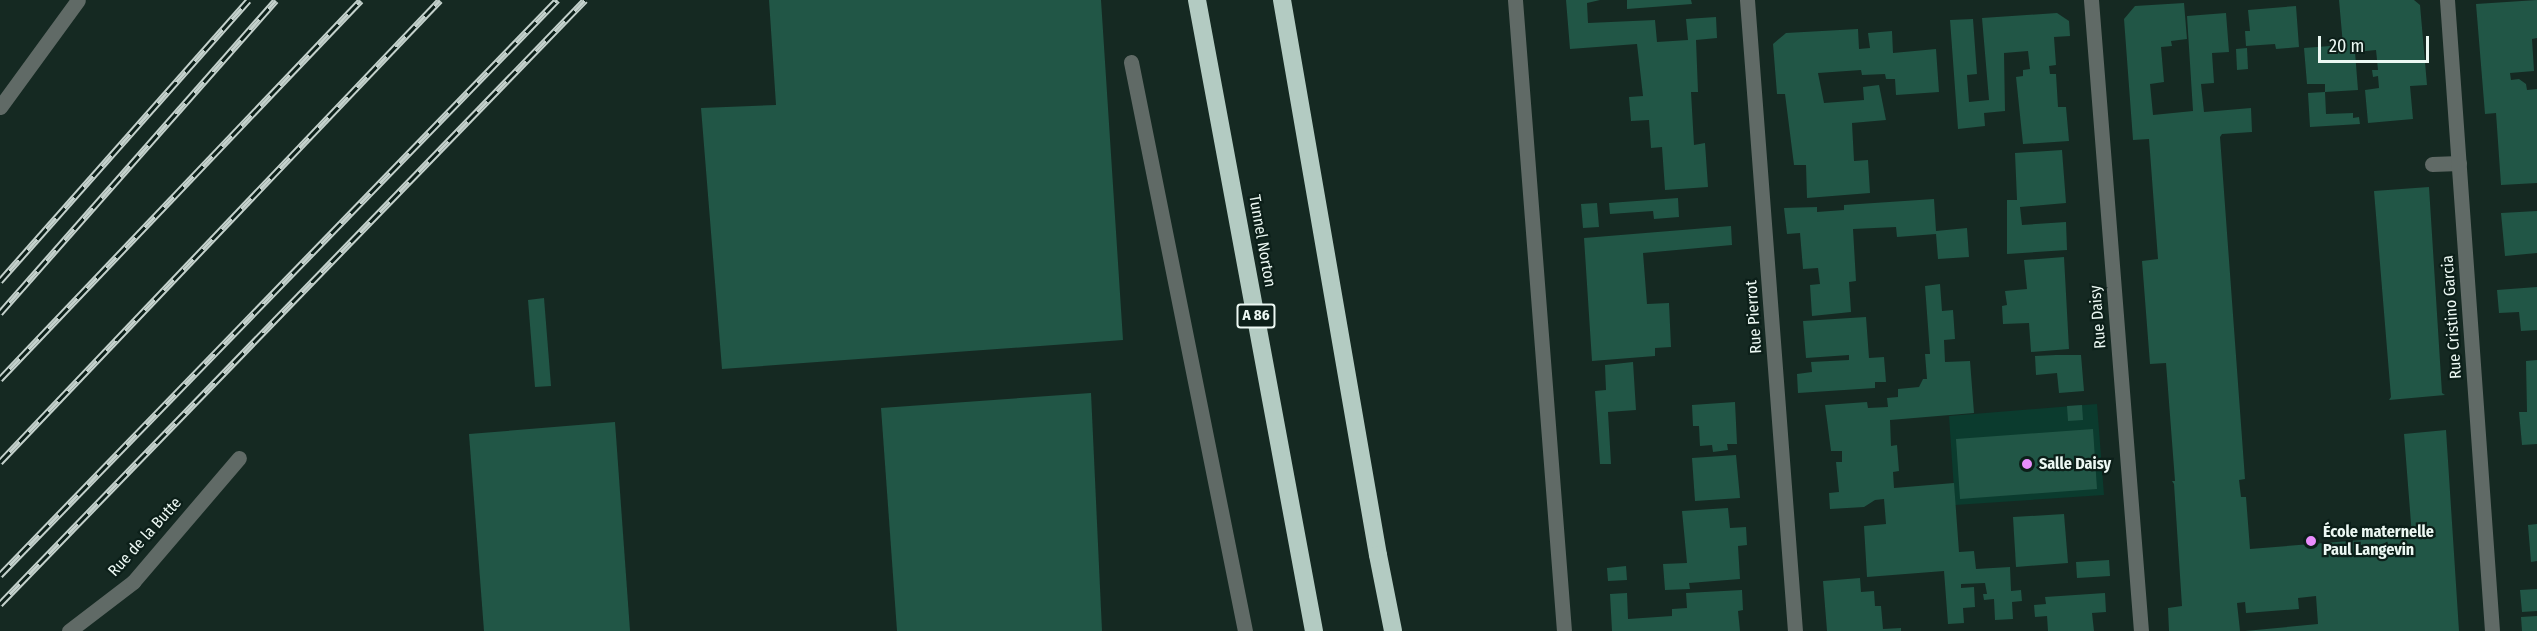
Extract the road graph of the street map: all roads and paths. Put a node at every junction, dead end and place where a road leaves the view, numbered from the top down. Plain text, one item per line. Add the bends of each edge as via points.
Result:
1 (78, 0) edge
2 (1197, 0) edge
3 (1282, 0) edge
4 (1515, 0) edge
5 (1748, 0) edge
6 (1756, 0) edge
7 (2091, 0) edge
8 (2447, 0) edge
9 (1131, 62) dead end
10 (0, 107) edge
11 (2459, 163) junction
12 (2432, 164) dead end
13 (238, 458) dead end
14 (69, 631) edge
15 (1245, 631) edge
16 (1314, 631) edge
17 (1394, 631) edge
18 (1564, 631) edge
19 (1796, 631) edge
20 (2142, 631) edge
21 (2492, 631) edge

1 - 10 street
2 - 16 highway, Tunnel Norton / A 86
3 - 17 highway
4 - 18 street
5 - 6 street
5 - 19 street, Rue Pierrot
7 - 20 street, Rue Daisy
8 - 11 street, Rue Cristino Garcia
9 - 15 street
11 - 12 street
11 - 21 street, Rue Cristino Garcia
13 - 14 street, Rue de la Butte via 133,582

